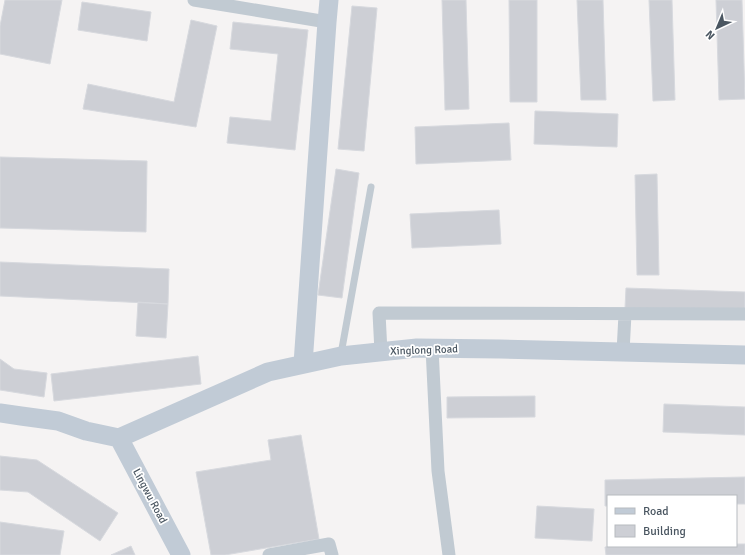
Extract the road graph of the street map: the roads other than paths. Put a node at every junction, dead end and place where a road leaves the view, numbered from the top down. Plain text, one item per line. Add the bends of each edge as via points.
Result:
1 (194, 0) edge
2 (329, 0) edge
3 (327, 22) junction
4 (371, 187) dead end
5 (624, 314) junction
6 (745, 314) edge
7 (432, 348) junction
8 (382, 352) junction
9 (623, 352) junction
10 (745, 355) edge
11 (341, 356) junction
12 (303, 364) junction
13 (0, 413) edge
14 (119, 438) junction
15 (181, 555) edge
16 (269, 555) edge
17 (332, 555) edge
18 (449, 555) edge

1 - 3 street
2 - 3 main road
3 - 12 main road
4 - 11 lane
5 - 6 street
5 - 8 street via 379,313
5 - 9 street
7 - 8 main road, Xinglong Road
7 - 9 main road, Xinglong Road
7 - 18 street via 438,471
8 - 11 main road, Xinglong Road
9 - 10 main road, Xinglong Road
11 - 12 main road, Xinglong Road
12 - 14 main road, Xinglong Road via 268,372
13 - 14 main road via 58,421 86,431
14 - 15 main road, Lingwu Road
16 - 17 street via 329,544

